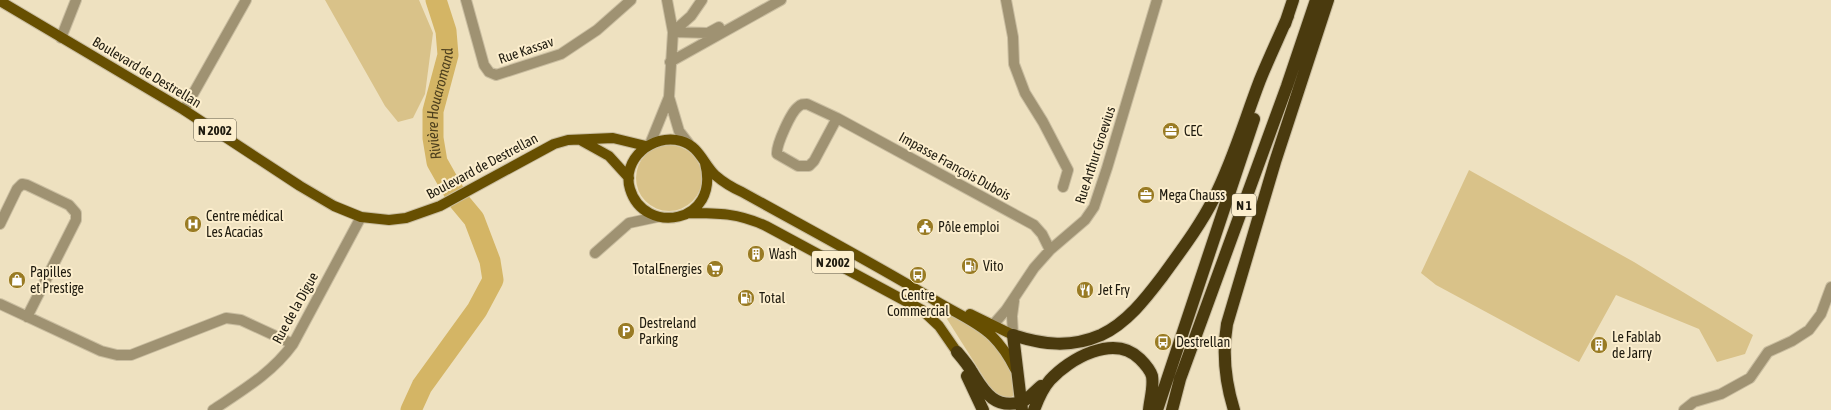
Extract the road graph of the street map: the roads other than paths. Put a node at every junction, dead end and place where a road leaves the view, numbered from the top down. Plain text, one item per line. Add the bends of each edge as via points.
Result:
1 (76, 0) edge
2 (246, 0) edge
3 (466, 0) edge
4 (631, 0) edge
5 (667, 0) edge
6 (702, 0) edge
7 (770, 0) edge
8 (781, 0) edge
9 (1006, 0) edge
10 (1157, 0) edge
11 (1293, 0) edge
12 (1316, 0) edge
13 (1328, 0) edge
14 (0, 1) edge
15 (1288, 16) junction
16 (673, 32) junction
17 (62, 38) junction
18 (670, 62) junction
19 (669, 97) junction
20 (184, 110) junction
21 (837, 118) junction
22 (582, 141) junction
23 (689, 144) junction
24 (648, 145) junction
25 (705, 163) junction
26 (629, 178) junction
27 (1063, 187) dead end
28 (688, 213) junction
29 (361, 217) junction
30 (658, 217) junction
31 (0, 224) edge
32 (1050, 250) junction
33 (595, 252) dead end
34 (891, 274) junction
35 (1831, 287) edge
36 (1016, 293) junction
37 (0, 304) edge
38 (27, 317) junction
39 (992, 326) junction
40 (1013, 335) junction
41 (293, 344) junction
42 (957, 352) junction
43 (1057, 373) junction
44 (1018, 375) junction
45 (1021, 406) edge
46 (213, 410) edge
47 (983, 410) edge
48 (1034, 410) edge
49 (1149, 410) edge
50 (1157, 410) edge
51 (1172, 410) edge
52 (1234, 410) edge
53 (1684, 410) edge

1 - 17 street
2 - 20 street
3 - 4 street, Rue Kassav via 484,65 489,72 496,75 561,54 597,30
5 - 16 street
6 - 16 street via 691,16
7 - 16 street via 708,33
8 - 18 street
9 - 27 street via 1013,37 1014,64 1025,92 1068,170
10 - 32 street, Rue Arthur Groevius via 1094,206 1085,220
11 - 15 highway, N 1
12 - 51 highway, N 1 via 1180,379
13 - 52 highway via 1275,162 1227,324 1224,364
14 - 17 main road, Boulevard de Destrellan / N 2002
15 - 40 highway via 1213,200 1146,298 1116,326 1077,343 1038,343
15 - 50 highway, N 1
16 - 18 street
17 - 20 main road, Boulevard de Destrellan / N 2002
18 - 19 street
19 - 23 street via 679,131
19 - 24 street
20 - 29 main road, Boulevard de Destrellan / N 2002 via 300,186 334,206
21 - 21 street, Impasse François Dubois via 807,104 798,106 778,144 777,154 798,166 809,166
21 - 32 street, Impasse François Dubois via 1034,225
22 - 24 main road, Boulevard de Destrellan / N 2002 via 613,138
22 - 26 main road via 609,156
22 - 29 main road, Boulevard de Destrellan / N 2002 via 568,140 554,144 440,206 406,218 389,220
23 - 24 main road via 672,139
23 - 25 main road via 701,155
24 - 26 main road via 632,164
25 - 28 main road via 708,174 706,191 697,206
25 - 34 main road, N 2002 via 715,175 739,191
26 - 30 main road via 630,191 638,202 645,210
28 - 30 main road via 676,217
28 - 42 main road, N 2002 via 731,214 766,226 922,310 939,326
29 - 41 street, Rue de la Digue
30 - 33 street via 629,223
31 - 38 street via 22,184 69,204 76,213 76,220
32 - 36 street, Rue Arthur Groevius
34 - 39 main road, N 2002
34 - 44 main road via 986,332 1005,351
35 - 53 street via 1821,314 1809,330 1768,352 1750,378 1721,394 1694,402
36 - 39 street, Rue Arthur Groevius
36 - 40 street, Rue Arthur Groevius via 1012,316
37 - 38 street
38 - 41 street via 96,349 117,355 131,355 226,318 241,320
39 - 40 main road, N 2002
40 - 44 highway
41 - 46 street, Rue de la Digue via 282,360 269,371
42 - 45 highway via 990,400 1004,406
42 - 47 highway
43 - 45 highway
43 - 48 highway via 1040,393
43 - 49 highway via 1084,355 1101,350 1120,349 1136,355 1147,366 1152,377
44 - 45 highway

